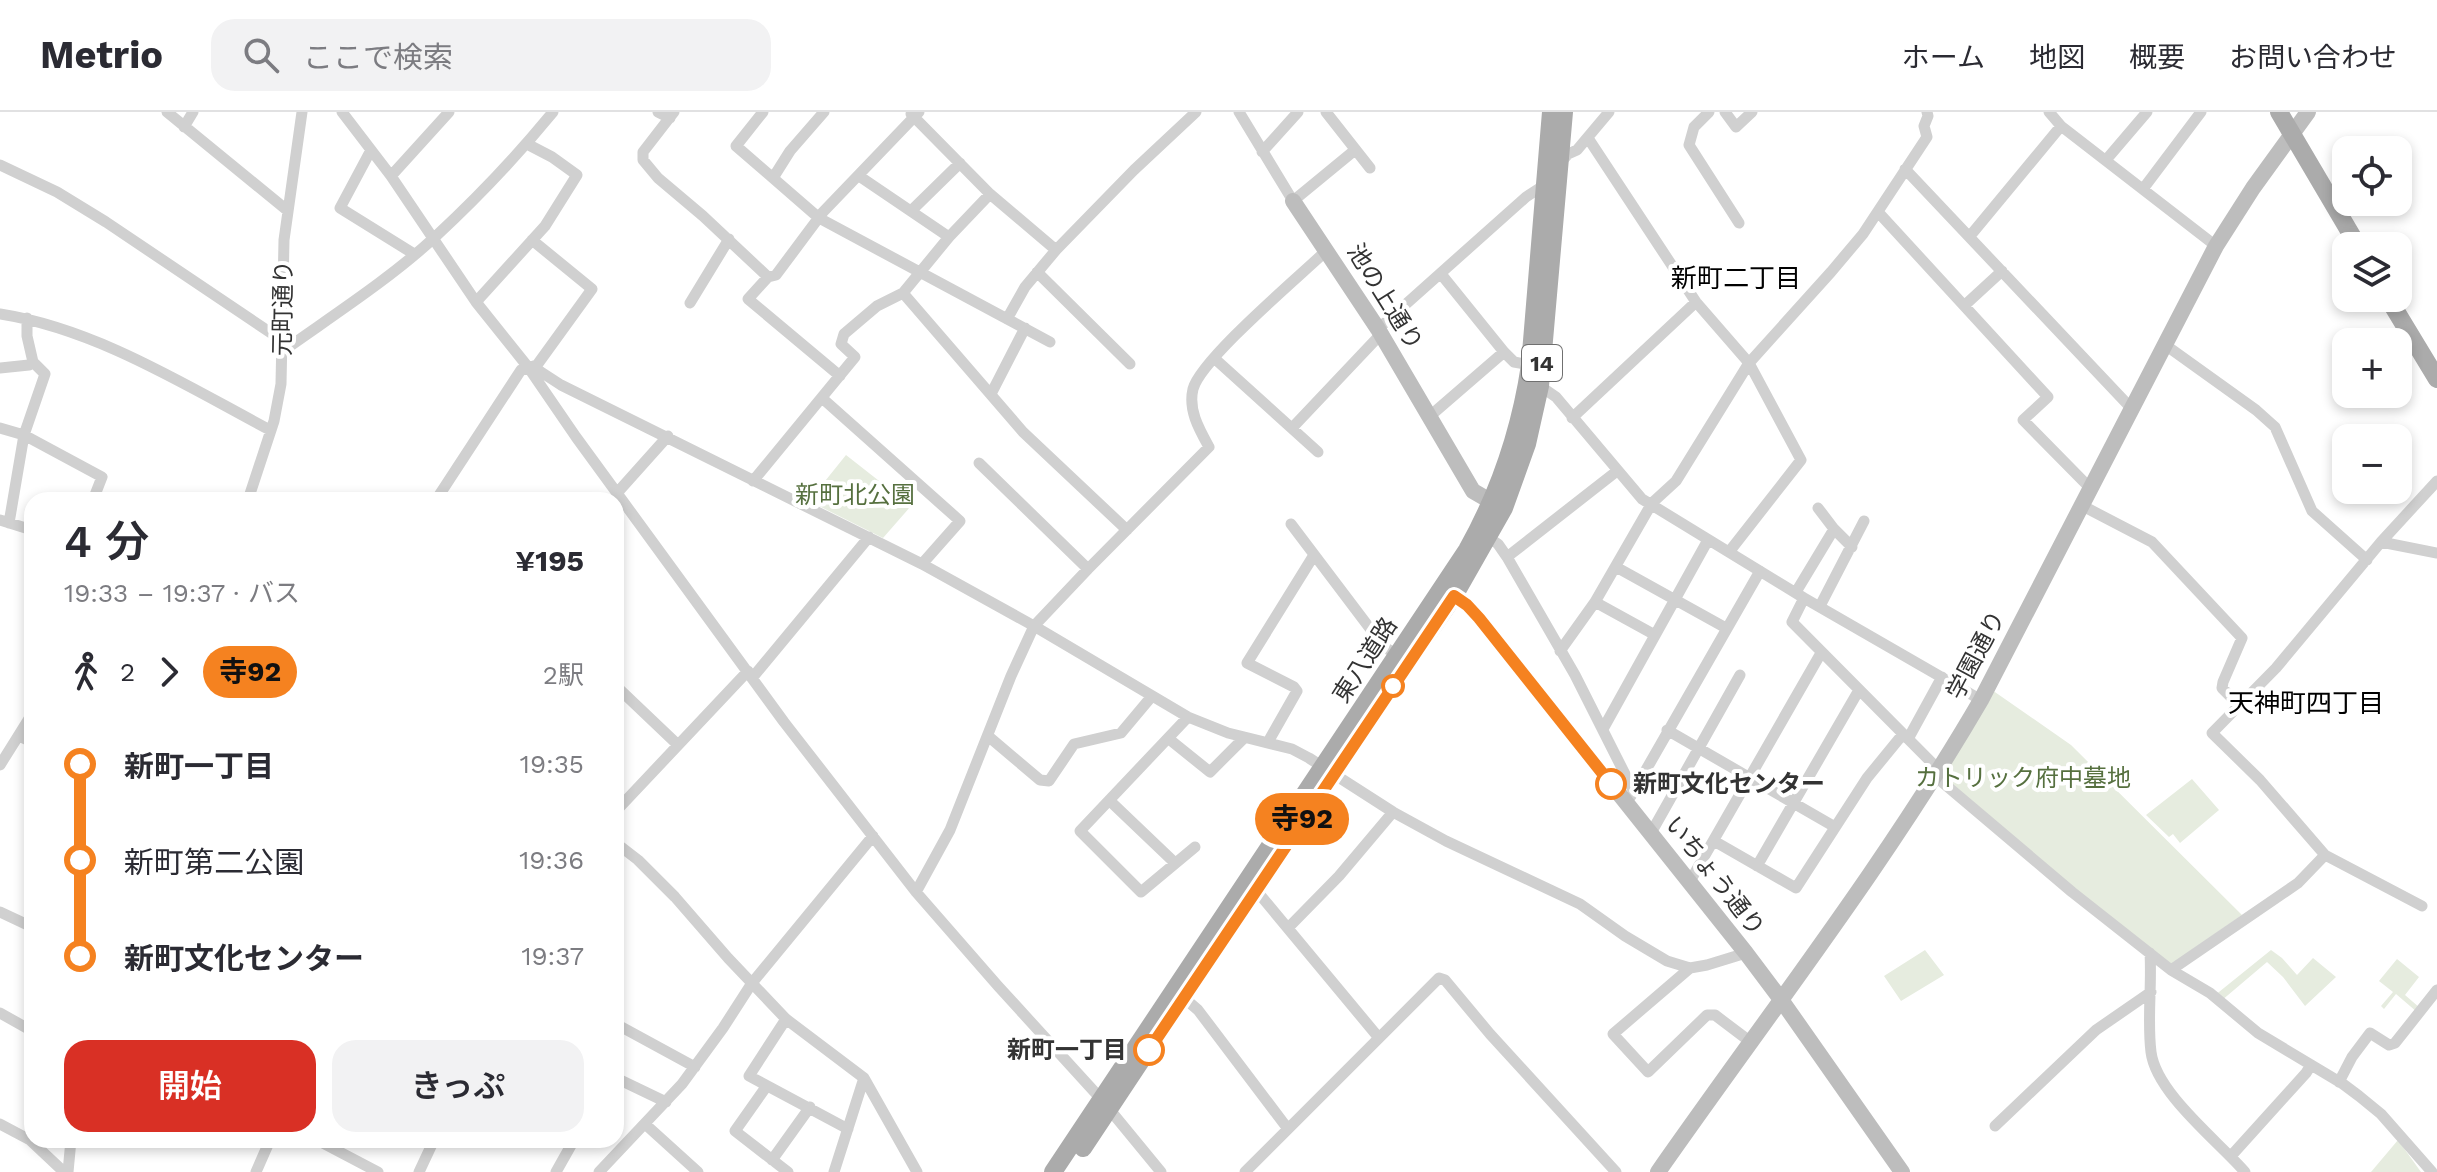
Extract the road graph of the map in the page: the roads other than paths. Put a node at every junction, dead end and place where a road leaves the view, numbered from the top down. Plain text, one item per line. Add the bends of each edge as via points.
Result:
1 (167, 112) edge
2 (193, 112) edge
3 (342, 112) edge
4 (449, 112) edge
5 (553, 112) edge
6 (763, 112) edge
7 (824, 112) edge
8 (1196, 112) edge
9 (1239, 112) edge
10 (1298, 112) edge
11 (1326, 112) edge
12 (1551, 112) edge
13 (1564, 112) edge
14 (1609, 112) edge
15 (1709, 112) edge
16 (1725, 112) edge
17 (1752, 112) edge
18 (1927, 112) edge
19 (2147, 112) edge
20 (2201, 112) edge
21 (2279, 112) edge
22 (2308, 112) edge
23 (2050, 113) edge
24 (667, 114) edge
25 (914, 114) edge
26 (299, 115) edge
27 (2061, 126) junction
28 (184, 127) junction
29 (2291, 133) junction
30 (1588, 138) junction
31 (527, 144) junction
32 (371, 150) junction
33 (1355, 150) junction
34 (1262, 152) junction
35 (2106, 160) junction
36 (960, 163) junction
37 (1560, 163) junction
38 (0, 165) edge
39 (1370, 168) dead end
40 (1905, 169) junction
41 (391, 176) junction
42 (859, 176) junction
43 (773, 178) junction
44 (1544, 187) junction
45 (2143, 189) junction
46 (990, 194) junction
47 (1293, 201) junction
48 (288, 211) junction
49 (911, 211) junction
50 (1878, 212) junction
51 (819, 218) junction
52 (1739, 223) dead end
53 (2350, 232) edge
54 (1970, 236) junction
55 (949, 237) junction
56 (434, 238) junction
57 (729, 239) junction
58 (532, 240) junction
59 (2216, 246) junction
60 (1056, 250) junction
61 (1327, 250) junction
62 (414, 254) junction
63 (920, 271) junction
64 (2002, 271) junction
65 (1037, 272) junction
66 (1441, 274) junction
67 (768, 277) junction
68 (903, 293) junction
69 (476, 302) junction
70 (1696, 302) junction
71 (690, 303) dead end
72 (1965, 305) junction
73 (2396, 312) edge
74 (0, 314) edge
75 (27, 318) junction
76 (1007, 319) junction
77 (1025, 328) junction
78 (1379, 332) junction
79 (1050, 342) dead end
80 (2164, 344) junction
81 (282, 345) junction
82 (1504, 352) junction
83 (1214, 358) junction
84 (33, 362) junction
85 (1749, 363) junction
86 (1130, 364) dead end
87 (1530, 365) junction
88 (528, 367) junction
89 (0, 368) edge
90 (840, 376) junction
91 (2437, 379) edge
92 (1540, 386) junction
93 (991, 394) junction
94 (822, 398) junction
95 (2131, 408) junction
96 (1430, 416) junction
97 (1572, 418) junction
98 (1293, 427) junction
99 (0, 428) edge
100 (270, 430) junction
101 (24, 435) junction
102 (668, 436) junction
103 (1318, 452) dead end
104 (979, 463) dead end
105 (1617, 471) junction
106 (753, 481) junction
107 (2437, 481) edge
108 (2090, 488) junction
109 (615, 490) joint
110 (96, 492) edge
111 (251, 492) edge
112 (441, 492) edge
113 (624, 502) edge
114 (1492, 502) junction
115 (1652, 503) junction
116 (2081, 505) junction
117 (1818, 508) dead end
118 (1864, 521) dead end
119 (5, 522) edge
120 (1291, 524) dead end
121 (1834, 529) junction
122 (1127, 530) junction
123 (869, 537) junction
124 (1489, 538) junction
125 (1708, 540) junction
126 (2381, 542) junction
127 (1852, 547) junction
128 (1729, 552) junction
129 (2437, 553) edge
130 (1314, 555) junction
131 (1507, 557) junction
132 (2367, 560) junction
133 (922, 564) junction
134 (1616, 567) junction
135 (1088, 569) junction
136 (1760, 571) junction
137 (1447, 592) junction
138 (1800, 595) junction
139 (1675, 599) junction
140 (1595, 602) junction
141 (1820, 606) junction
142 (1034, 626) junction
143 (1726, 628) junction
144 (1655, 635) junction
145 (1560, 651) junction
146 (1821, 653) junction
147 (1398, 655) junction
148 (750, 674) junction
149 (1740, 675) dead end
150 (1942, 677) junction
151 (1859, 690) junction
152 (624, 694) edge
153 (1152, 696) junction
154 (1981, 700) junction
155 (2239, 705) junction
156 (1188, 717) junction
157 (24, 728) edge
158 (1603, 729) junction
159 (1667, 730) junction
160 (19, 736) junction
161 (988, 736) junction
162 (1906, 737) junction
163 (24, 738) edge
164 (1244, 738) junction
165 (1169, 739) junction
166 (1268, 742) junction
167 (678, 745) junction
168 (1698, 748) junction
169 (0, 765) edge
170 (1328, 769) junction
171 (1937, 773) junction
172 (1750, 778) junction
173 (1630, 798) junction
174 (1110, 801) junction
175 (624, 802) edge
176 (1794, 803) junction
177 (1393, 812) junction
178 (1835, 827) junction
179 (1651, 833) junction
180 (873, 836) junction
181 (1714, 841) junction
182 (1195, 847) dead end
183 (624, 849) edge
184 (2325, 855) junction
185 (1175, 863) junction
186 (1757, 866) junction
187 (1689, 883) junction
188 (1256, 890) junction
189 (916, 892) junction
190 (2422, 906) dead end
191 (0, 912) edge
192 (24, 923) edge
193 (1288, 928) junction
194 (1746, 953) junction
195 (2150, 953) junction
196 (1690, 968) junction
197 (2171, 970) junction
198 (752, 983) junction
199 (2437, 990) edge
200 (2151, 992) junction
201 (1183, 997) junction
202 (1782, 1001) junction
203 (0, 1013) edge
204 (786, 1019) junction
205 (24, 1026) edge
206 (624, 1028) edge
207 (1379, 1038) junction
208 (1752, 1043) junction
209 (2311, 1065) junction
210 (695, 1067) junction
211 (864, 1078) junction
212 (624, 1082) edge
213 (2339, 1082) junction
214 (766, 1087) junction
215 (666, 1102) junction
216 (1105, 1104) junction
217 (810, 1107) junction
218 (0, 1124) edge
219 (645, 1124) junction
220 (1995, 1126) dead end
221 (848, 1129) junction
222 (1288, 1129) junction
223 (24, 1137) edge
224 (624, 1146) edge
225 (39, 1148) edge
226 (70, 1148) edge
227 (266, 1148) edge
228 (332, 1148) edge
229 (427, 1148) edge
230 (570, 1148) edge
231 (622, 1148) edge
232 (2231, 1156) junction
233 (772, 1160) junction
234 (66, 1172) edge
235 (256, 1172) edge
236 (378, 1172) edge
237 (419, 1172) edge
238 (556, 1172) edge
239 (599, 1172) edge
240 (698, 1172) edge
241 (788, 1172) edge
242 (834, 1172) edge
243 (917, 1172) edge
244 (1053, 1172) edge
245 (1068, 1172) edge
246 (1161, 1172) edge
247 (1245, 1172) edge
248 (1616, 1172) edge
249 (1658, 1172) edge
250 (1902, 1172) edge
251 (2245, 1172) edge
252 (2432, 1172) edge

1 - 28 street
2 - 28 street
3 - 32 street
4 - 41 street
5 - 31 street
6 - 43 street via 736,146
7 - 43 street
8 - 60 street
9 - 34 street, 池の上通り
10 - 34 street
11 - 33 street
12 - 44 main road, 東八道路 / 14
13 - 37 main road, 東八道路 / 14
14 - 30 street
15 - 52 street via 1694,127 1689,145
16 - 17 street via 1736,127
18 - 40 street via 1927,137
19 - 35 street
20 - 45 street
21 - 29 main road
22 - 29 street, 学園通り
23 - 27 street
24 - 57 street via 643,160
25 - 36 street
25 - 42 street
26 - 48 street, 元町通り
27 - 35 street
27 - 54 street
28 - 48 street
29 - 53 main road
29 - 59 street, 学園通り
30 - 37 street
30 - 70 street
31 - 56 street
31 - 58 street via 577,175
32 - 41 street
32 - 62 street via 340,208
33 - 39 street
33 - 47 street
34 - 47 street, 池の上通り
35 - 45 street
36 - 46 street
36 - 49 street
37 - 44 street
37 - 92 main road, 東八道路 / 14
38 - 81 street via 106,222
40 - 50 street
40 - 54 street
41 - 56 street
42 - 49 street
42 - 51 street
43 - 51 street
44 - 66 street
44 - 87 main road, 東八道路 / 14
45 - 59 street
46 - 55 street
46 - 60 street
47 - 61 street, 池の上通り
48 - 81 street, 元町通り
49 - 55 street
50 - 72 street
50 - 85 street
51 - 63 street
51 - 67 street via 776,275
54 - 64 street
55 - 63 street
56 - 62 street
56 - 69 street
57 - 67 street
57 - 71 street
58 - 69 street
58 - 88 street via 592,289 537,365
59 - 80 street, 学園通り
60 - 65 street
61 - 78 street, 池の上通り
61 - 83 street
62 - 81 street via 343,309
63 - 68 street
63 - 76 street
64 - 72 street
64 - 95 street
65 - 76 street
65 - 86 street
66 - 78 street
66 - 82 street
67 - 90 street via 748,299
68 - 90 street via 877,306 844,334 841,344 855,357
68 - 93 street
69 - 88 street
70 - 85 street
70 - 97 street
72 - 108 street via 2048,397 2023,420
73 - 91 main road
74 - 75 street
75 - 84 street
75 - 100 street via 113,349
76 - 77 street
77 - 79 street
77 - 93 street
78 - 96 street, 池の上通り
78 - 98 street
80 - 95 street, 学園通り
80 - 132 street via 2275,427 2312,511
81 - 100 street, 元町通り via 281,384
82 - 87 street via 1514,362
82 - 96 street
83 - 98 street
83 - 122 street via 1192,392 1194,420 1209,447
84 - 89 street
84 - 101 street via 45,374
85 - 115 street via 1676,481
85 - 128 street via 1801,460
87 - 114 main road, 東八道路 / 14 via 1513,446
88 - 102 street
88 - 109 street
88 - 112 street via 521,370
90 - 94 street
92 - 97 street
92 - 124 main road, 東八道路 / 14 via 1521,465
93 - 122 street via 1023,432
94 - 106 street
94 - 133 street via 960,521
95 - 108 street, 学園通り
96 - 114 street, 池の上通り via 1473,491
97 - 105 street
98 - 103 street
99 - 101 street
100 - 111 street, 元町通り
101 - 110 street via 102,477
101 - 119 street
102 - 106 street
102 - 109 street
104 - 135 street
105 - 115 street
105 - 131 street
106 - 123 street
107 - 126 street
108 - 116 street, 学園通り
113 - 148 street
114 - 137 main road, 東八道路 / 14
115 - 125 street
115 - 134 street
116 - 154 street, 学園通り
116 - 155 street via 2152,542 2242,638 2222,688
117 - 121 street
118 - 127 street
120 - 130 street
121 - 127 street
121 - 138 street
122 - 135 street
123 - 133 street
123 - 148 street
124 - 131 street
124 - 137 main road, 東八道路 / 14
125 - 128 street
125 - 139 street
126 - 129 street
126 - 132 street
127 - 141 street
128 - 136 street
130 - 147 street via 1384,647
130 - 166 street via 1247,663 1297,691
131 - 145 street
132 - 155 street
133 - 142 street
134 - 139 street
134 - 140 street
135 - 142 street
136 - 138 street
136 - 143 street
137 - 147 main road, 東八道路 / 14
137 - 170 main road, 東八道路 / 14
137 - 173 street, いちょう通り via 1479,618
138 - 141 street
138 - 146 street via 1792,622
139 - 143 street
139 - 144 street
140 - 144 street
140 - 145 street
141 - 150 street
142 - 153 street
142 - 161 street
143 - 159 street
144 - 158 street
145 - 158 street
146 - 151 street
146 - 172 street
147 - 170 main road, 東八道路 / 14
148 - 167 street
148 - 180 street
149 - 168 street
150 - 154 street
150 - 162 street
151 - 162 street
151 - 176 street
152 - 167 street
153 - 156 street
153 - 161 street via 1121,733 1074,744 1049,781 1040,780
154 - 171 street, 学園通り
155 - 184 street via 2212,733
156 - 164 street
156 - 165 street
157 - 160 street
158 - 173 street
159 - 168 street
159 - 173 street
160 - 163 street
160 - 169 street
161 - 189 street via 950,830
162 - 171 street
162 - 178 street via 1867,778
164 - 165 street via 1210,772
164 - 166 street
165 - 174 street
166 - 170 street
167 - 175 street
168 - 172 street
168 - 179 street
170 - 177 street
170 - 188 main road, 東八道路 / 14
170 - 216 main road, 東八道路 / 14
171 - 195 street
171 - 202 street, 学園通り
172 - 176 street
172 - 181 street
173 - 179 street, いちょう通り
174 - 185 street
174 - 185 street via 1080,831 1141,892
176 - 178 street
176 - 186 street
177 - 193 street
177 - 196 street via 1580,904 1657,956
178 - 186 street via 1796,888
179 - 187 street, いちょう通り
180 - 189 street
180 - 198 street
181 - 186 street
181 - 187 street
182 - 185 street
183 - 198 street
184 - 190 street
184 - 197 street via 2298,883
187 - 194 street, いちょう通り
188 - 193 street
188 - 201 main road, 東八道路 / 14
189 - 216 street
191 - 192 street
193 - 207 street
194 - 196 street
194 - 202 street, いちょう通り
195 - 197 street
195 - 200 street
196 - 208 street via 1613,1034 1648,1072 1707,1015 1715,1015
197 - 209 street
198 - 204 street
198 - 210 street
199 - 213 street via 2395,1043 2389,1045 2370,1033
200 - 220 street via 2096,1030
200 - 232 street via 2151,1054 2163,1083
201 - 216 main road, 東八道路 / 14
201 - 222 street
202 - 208 street, 学園通り
202 - 250 street, いちょう通り
203 - 205 street
204 - 211 street
204 - 214 street via 749,1076
206 - 210 street
207 - 222 street
207 - 248 street via 1439,978 1445,980
208 - 249 street, 学園通り
209 - 213 street
209 - 232 street
210 - 215 street
211 - 221 street
211 - 243 street
212 - 215 street
213 - 252 street via 2381,1114
214 - 217 street
214 - 233 street via 735,1131
215 - 219 street
216 - 244 main road, 東八道路 / 14
216 - 245 main road, 東八道路 / 14
216 - 246 street
217 - 221 street
217 - 233 street
218 - 223 street
219 - 224 street
219 - 240 street
221 - 242 street
222 - 247 street
225 - 234 street
226 - 234 street
227 - 235 street
228 - 236 street
229 - 237 street
230 - 238 street
231 - 239 street
232 - 251 street
233 - 241 street

